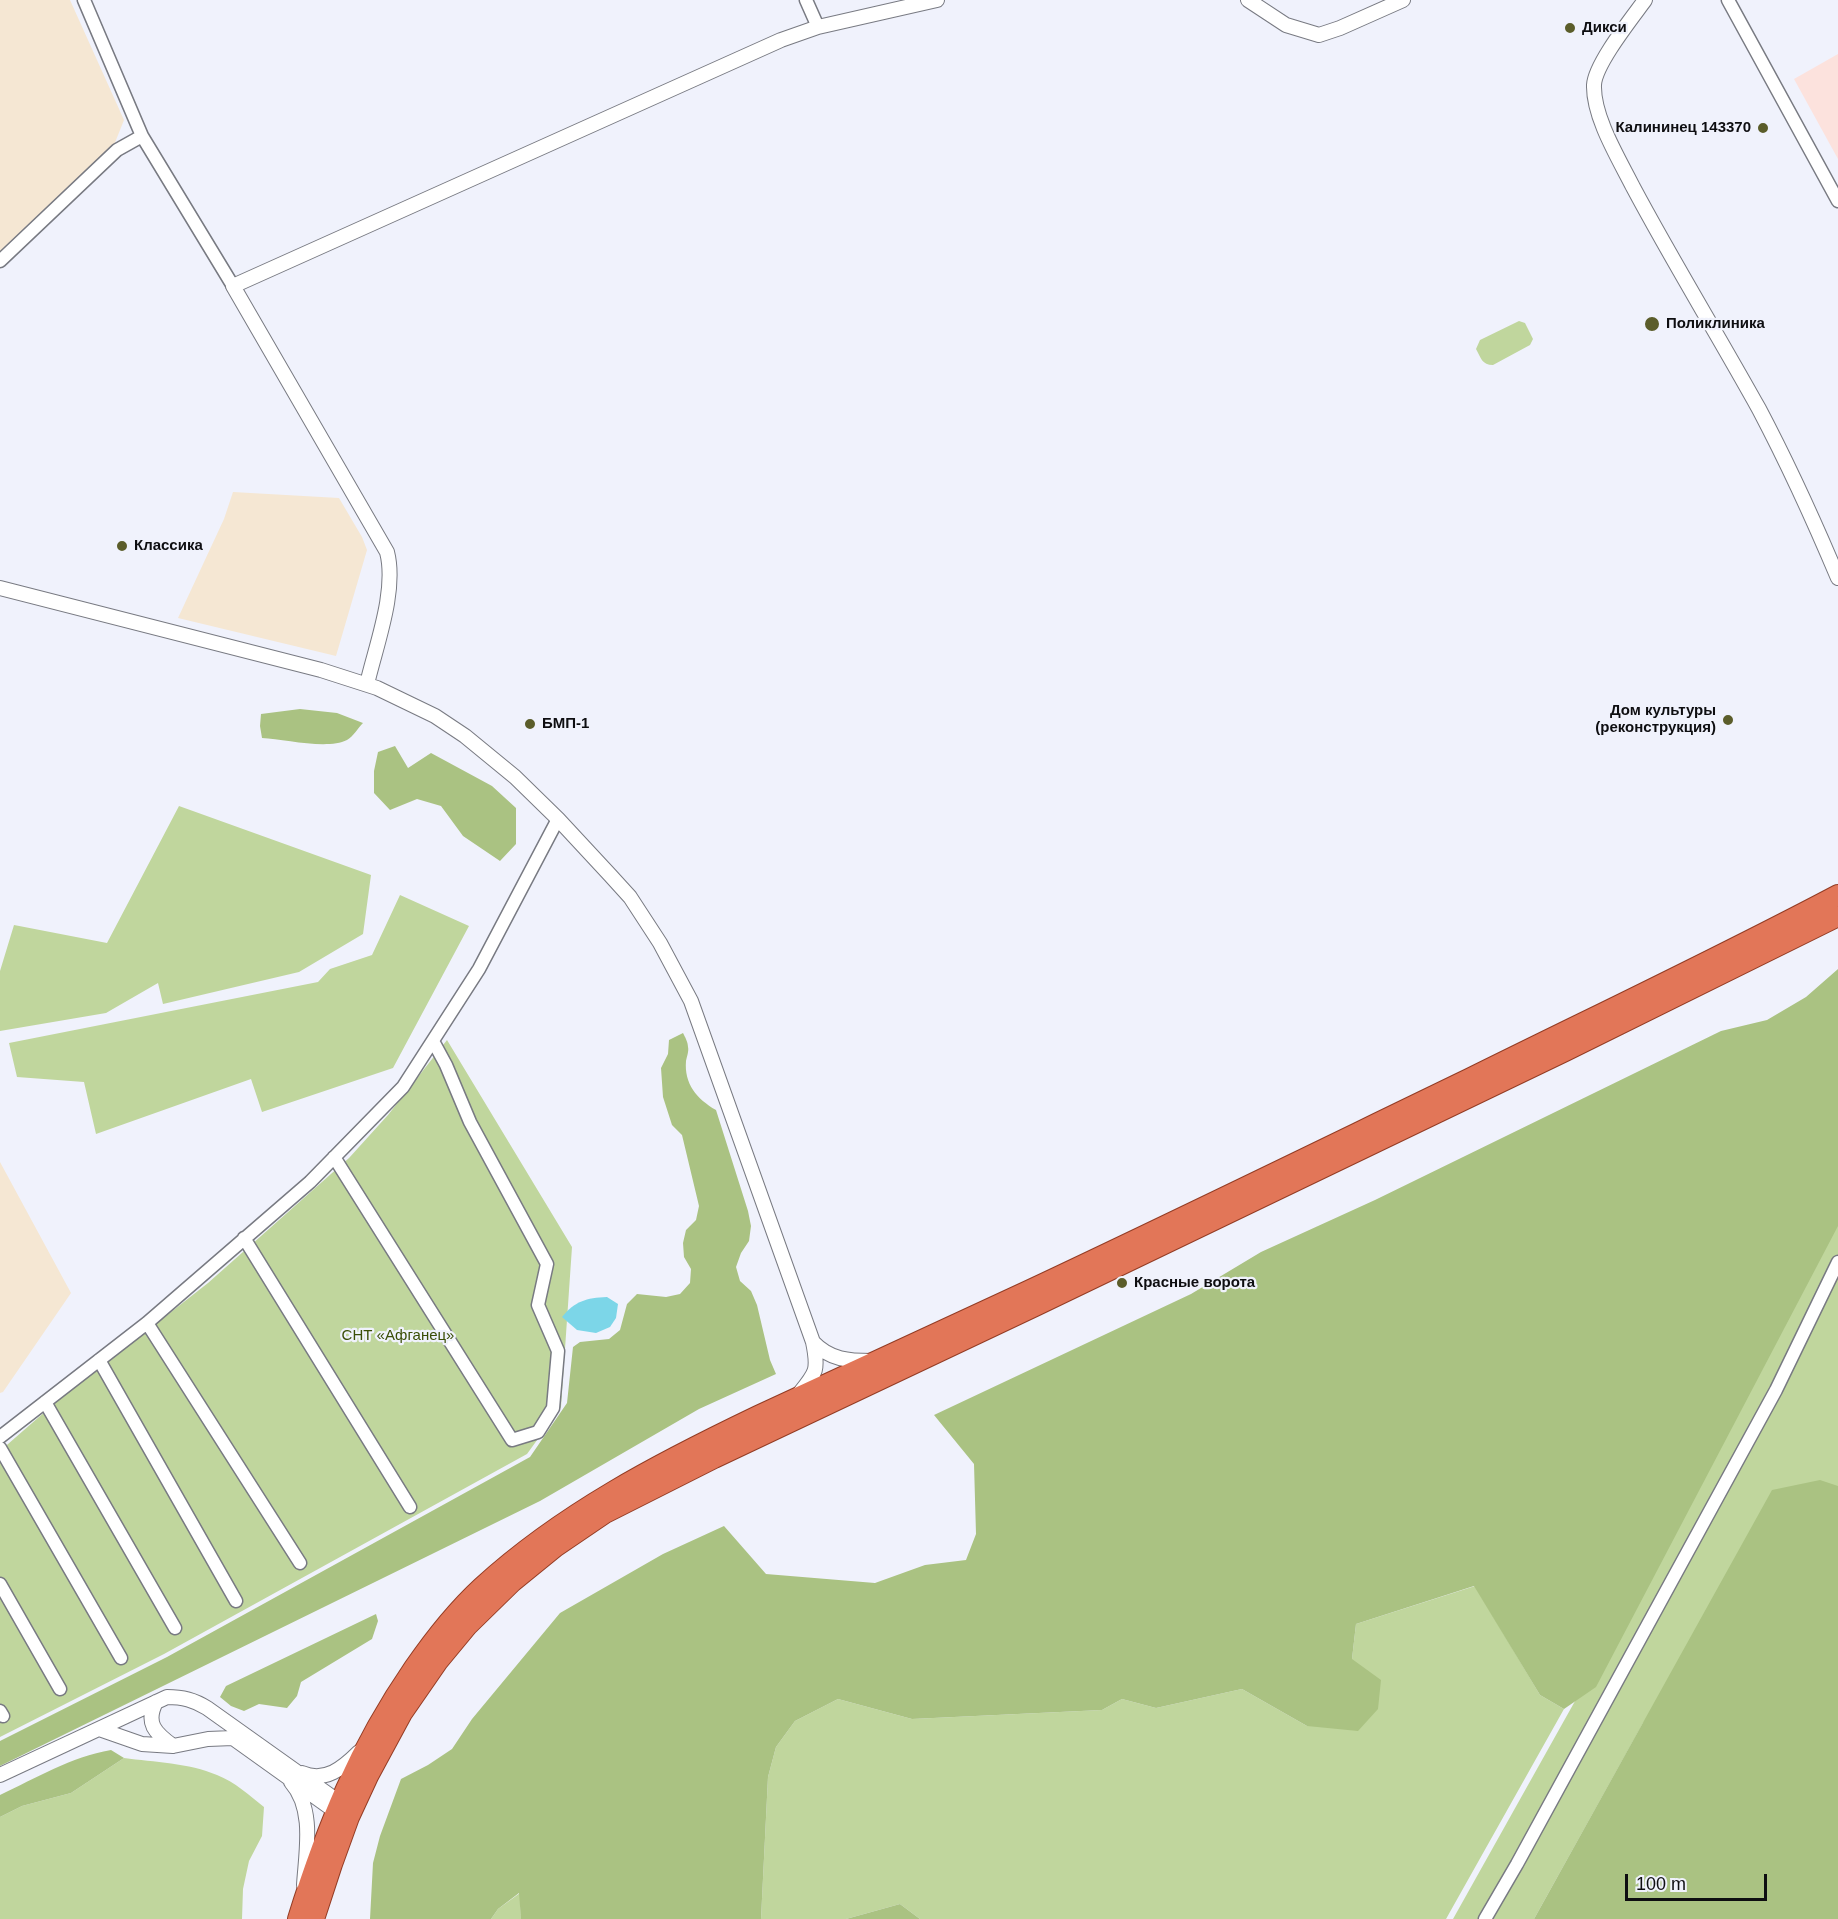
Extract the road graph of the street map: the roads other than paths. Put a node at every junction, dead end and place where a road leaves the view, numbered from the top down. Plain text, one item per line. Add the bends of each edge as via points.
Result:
1 (84, 0) edge
2 (806, 0) edge
3 (937, 0) edge
4 (1248, 0) edge
5 (1403, 0) edge
6 (1645, 0) edge
7 (1728, 0) edge
8 (818, 27) junction
9 (142, 136) junction
10 (1838, 201) edge
11 (0, 261) edge
12 (233, 286) junction
13 (1838, 578) edge
14 (0, 588) edge
15 (367, 684) junction
16 (558, 819) junction
17 (1838, 889) edge
18 (1830, 899) edge
19 (1838, 916) edge
20 (433, 1041) junction
21 (334, 1156) junction
22 (244, 1238) junction
23 (1838, 1262) edge
24 (147, 1323) junction
25 (813, 1342) junction
26 (99, 1360) junction
27 (877, 1361) junction
28 (794, 1399) junction
29 (45, 1402) junction
30 (0, 1437) edge
31 (0, 1448) edge
32 (410, 1506) dead end
33 (300, 1563) dead end
34 (0, 1584) edge
35 (236, 1601) dead end
36 (175, 1628) dead end
37 (121, 1658) dead end
38 (60, 1689) dead end
39 (156, 1702) junction
40 (99, 1729) junction
41 (366, 1745) junction
42 (173, 1746) junction
43 (286, 1770) junction
44 (0, 1775) edge
45 (341, 1810) junction
46 (305, 1915) edge
47 (1485, 1919) edge

1 - 9 street
2 - 8 street
3 - 8 street
4 - 5 street via 1286,26 1319,35
6 - 13 street via 1596,75 1594,86 1603,125 1646,212 1760,412
7 - 10 street
8 - 12 street via 781,40
9 - 11 street via 117,150
9 - 12 street
12 - 15 street via 384,543 390,565 390,589
14 - 15 street
15 - 16 street via 435,716 465,736
16 - 20 street via 479,969
16 - 25 street via 630,897 682,983
17 - 18 street
18 - 27 highway via 1361,1131
19 - 45 highway via 605,1513 512,1582 460,1635 402,1713 368,1776
20 - 21 street via 403,1087
20 - 21 street via 470,1122 547,1264 538,1305 558,1351 553,1408 538,1432 512,1440
21 - 22 street via 310,1182
22 - 24 street
22 - 32 street
23 - 47 street via 1776,1390
24 - 26 street
24 - 33 street
25 - 27 street via 839,1359
25 - 28 street via 817,1368
26 - 29 street
26 - 35 street
27 - 28 highway
28 - 41 highway via 625,1483 581,1510 500,1572 446,1624
29 - 30 street
29 - 36 street
31 - 37 street
34 - 38 street
39 - 40 street
39 - 42 street via 151,1720 155,1730
39 - 43 street via 167,1697 195,1701
40 - 42 street via 142,1744
40 - 44 street
41 - 43 street via 332,1774 319,1777
41 - 45 highway
42 - 43 street via 233,1738
43 - 45 street
43 - 46 street via 304,1806
45 - 46 highway via 317,1857

